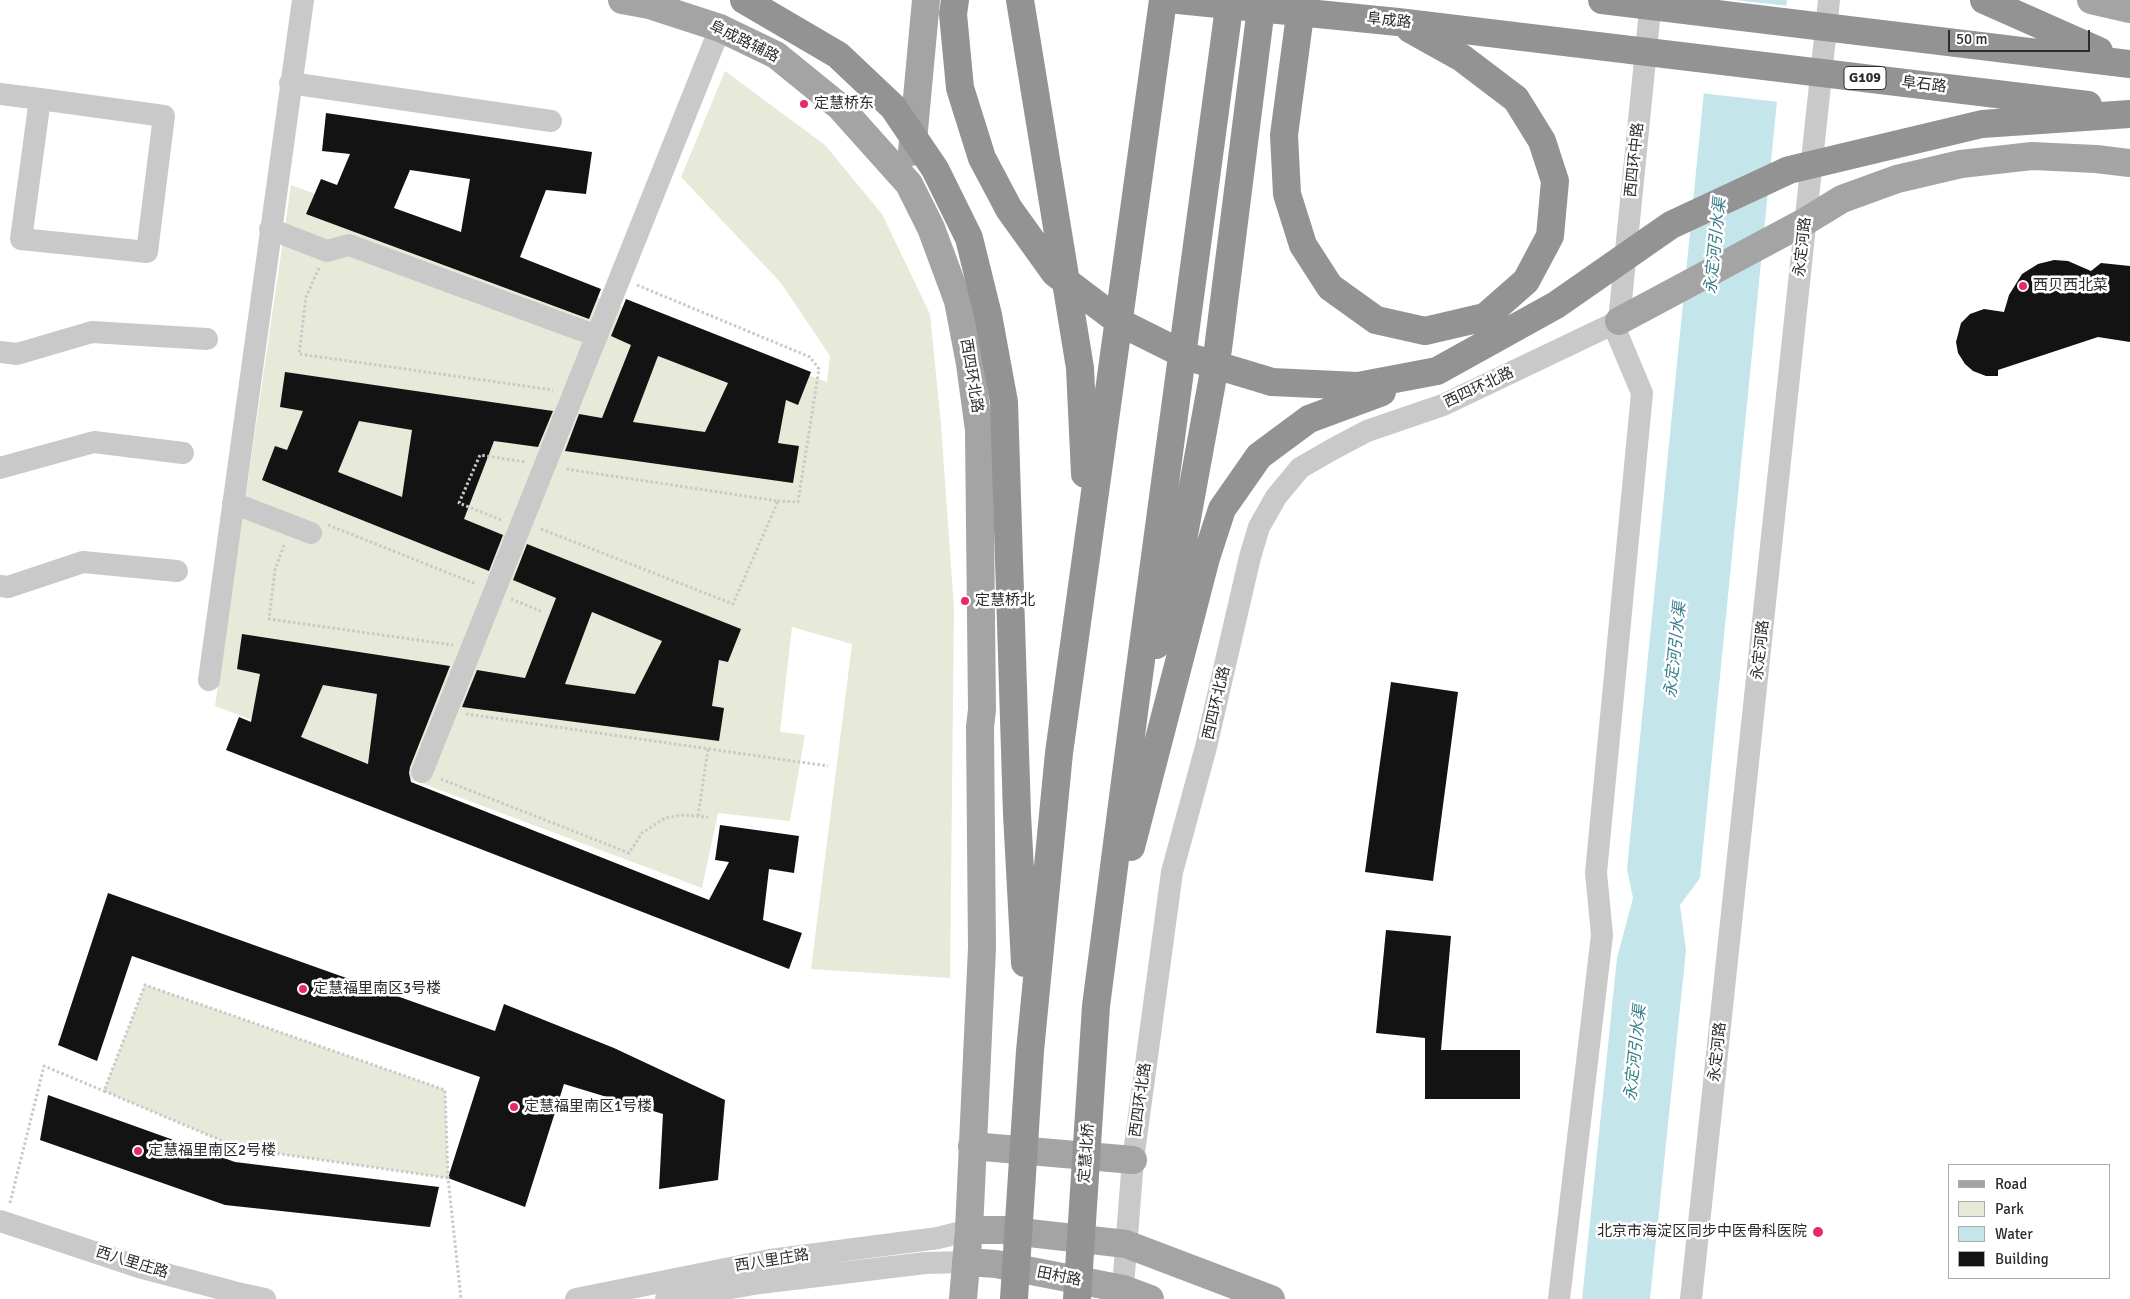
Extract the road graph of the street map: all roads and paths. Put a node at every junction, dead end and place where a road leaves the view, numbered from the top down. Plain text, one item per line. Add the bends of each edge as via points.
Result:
1 (303, 0) edge
2 (622, 0) edge
3 (744, 0) edge
4 (926, 0) edge
5 (955, 0) edge
6 (1020, 0) edge
7 (1163, 0) edge
8 (1178, 0) edge
9 (1230, 0) edge
10 (1262, 0) edge
11 (1302, 0) edge
12 (1602, 0) edge
13 (1606, 0) edge
14 (1650, 0) edge
15 (1829, 0) edge
16 (1984, 0) edge
17 (2091, 0) edge
18 (2130, 9) edge
19 (1398, 22) junction
20 (720, 28) junction
21 (1599, 46) joint
22 (2128, 63) edge
23 (290, 83) junction
24 (0, 94) edge
25 (40, 99) junction
26 (2130, 110) edge
27 (2130, 114) edge
28 (551, 121) dead end
29 (2130, 163) edge
30 (909, 184) junction
31 (1806, 221) junction
32 (270, 229) junction
33 (327, 251) junction
34 (620, 278) junction
35 (1616, 323) junction
36 (597, 336) junction
37 (207, 339) dead end
38 (0, 352) edge
39 (1437, 371) junction
40 (574, 393) junction
41 (183, 453) dead end
42 (544, 465) junction
43 (0, 468) edge
44 (778, 501) junction
45 (233, 503) junction
46 (521, 525) junction
47 (309, 527) junction
48 (1088, 538) junction
49 (177, 571) dead end
50 (0, 586) edge
51 (494, 592) junction
52 (543, 612) dead end
53 (472, 647) junction
54 (209, 680) dead end
55 (446, 711) junction
56 (1133, 720) junction
57 (708, 748) junction
58 (828, 766) dead end
59 (422, 772) joint
60 (698, 816) junction
61 (708, 817) dead end
62 (1103, 955) junction
63 (1030, 1051) junction
64 (104, 1091) junction
65 (972, 1146) junction
66 (1133, 1160) junction
67 (448, 1178) junction
68 (2, 1226) edge
69 (969, 1230) junction
70 (1126, 1244) junction
71 (966, 1262) junction
72 (1122, 1294) edge
73 (206, 1299) edge
74 (265, 1299) edge
75 (461, 1299) edge
76 (576, 1299) edge
77 (666, 1299) edge
78 (963, 1299) edge
79 (1014, 1299) edge
80 (1077, 1299) edge
81 (1150, 1299) edge
82 (1271, 1299) edge
83 (1559, 1299) edge
84 (1691, 1299) edge

1 - 23 street
2 - 20 main road, 阜成路辅路 via 649,4
3 - 63 highway via 838,55 893,107 935,169 969,238 988,315 1004,402 1017,814
4 - 30 main road
5 - 39 highway via 960,88 982,158 1009,208 1055,273 1121,324 1180,352 1272,382 1358,386
6 - 48 highway via 1080,368
7 - 48 highway
8 - 19 highway, 阜成路 / G109
9 - 56 highway
10 - 56 highway via 1216,359 1175,584
11 - 19 highway via 1284,135 1287,194 1303,245 1330,287 1376,320 1425,331 1485,317 1526,281 1550,236 1555,181 1542,141 1516,99 1462,58
12 - 13 highway
13 - 22 highway
14 - 35 street, 西四环中路
15 - 31 street, 永定河路
16 - 22 highway
17 - 18 main road
19 - 21 highway, 阜成路 / G109
20 - 30 main road, 阜成路辅路 via 776,55 840,106
20 - 34 street
21 - 26 highway, 阜石路 / G109
23 - 28 street
23 - 32 street
24 - 25 street
25 - 25 street via 21,239 147,252 164,116
27 - 39 highway via 1982,124 1789,170 1672,225 1556,305
29 - 31 main road via 2032,156 1961,164 1897,179 1842,199
30 - 65 main road, 西四环北路 via 931,228 958,301 979,430 982,948
31 - 35 main road
31 - 84 street, 永定河路
32 - 33 street
32 - 45 street
33 - 36 street via 349,245
33 - 40 path via 306,297 299,354
34 - 36 street
34 - 44 path via 810,356 820,369 798,502
35 - 66 street, 西四环北路 via 1443,405 1367,431 1300,468 1276,498 1260,527 1250,557 1206,747 1172,872
35 - 83 street via 1642,393 1596,874 1602,935
36 - 40 street
37 - 38 street via 92,332 17,354
39 - 62 highway via 1309,419 1259,456 1222,509
40 - 42 street
41 - 43 street via 94,442
42 - 44 path
42 - 46 street
42 - 46 path via 480,455 459,503
44 - 46 path via 733,604
45 - 47 street
45 - 54 street
46 - 51 street
47 - 51 path
47 - 53 path via 275,570 269,619
48 - 63 highway via 1060,753
49 - 50 street via 83,562 8,588
51 - 52 path
51 - 53 street
53 - 55 street
55 - 57 path
55 - 59 street
56 - 62 highway
57 - 58 path
57 - 60 path
59 - 60 path via 629,854 642,833 665,818
60 - 61 path
62 - 80 highway, 定慧北桥 via 1096,1006
63 - 79 highway
64 - 67 path via 239,1148
64 - 67 path via 145,985 445,1090
64 - 68 path via 44,1066
65 - 66 main road
65 - 69 main road, 西四环北路
66 - 70 street, 西四环北路
67 - 75 path
68 - 73 street, 西八里庄路 via 177,1292
68 - 74 street, 西八里庄路 via 237,1294
69 - 70 main road via 1003,1230
69 - 71 main road, 西四环北路
69 - 76 street, 西八里庄路 via 938,1238 770,1260
70 - 72 street, 西四环北路
70 - 82 main road
71 - 72 main road, 田村路 via 996,1264
71 - 77 street, 西八里庄路 via 925,1263 770,1282
71 - 78 main road, 西四环北路
72 - 81 main road, 田村路

